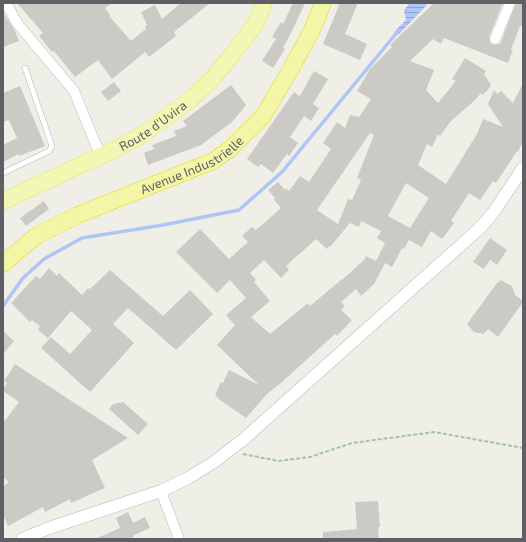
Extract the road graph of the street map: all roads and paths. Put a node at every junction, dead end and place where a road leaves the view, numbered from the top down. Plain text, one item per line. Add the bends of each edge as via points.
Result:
1 (6, 3) edge
2 (264, 3) edge
3 (323, 3) edge
4 (510, 3) edge
5 (495, 39) dead end
6 (25, 68) dead end
7 (101, 157) junction
8 (523, 168) edge
9 (3, 173) edge
10 (3, 200) edge
11 (3, 264) edge
12 (523, 448) edge
13 (228, 452) junction
14 (161, 491) junction
15 (22, 539) edge
16 (179, 539) edge

1 - 7 street via 18,23 74,91
2 - 7 main road, Route d'Uvira via 255,25 213,78 191,99 142,135
3 - 11 highway, Avenue Industrielle via 313,28 272,102 263,116 230,149 213,161 78,215 36,236
4 - 5 street
6 - 9 lane via 52,146 49,151
7 - 10 main road, Route d'Uvira
8 - 13 street via 480,228
12 - 13 path via 434,432 352,443 310,457 279,462
13 - 14 street via 208,466
14 - 15 street
14 - 16 street

